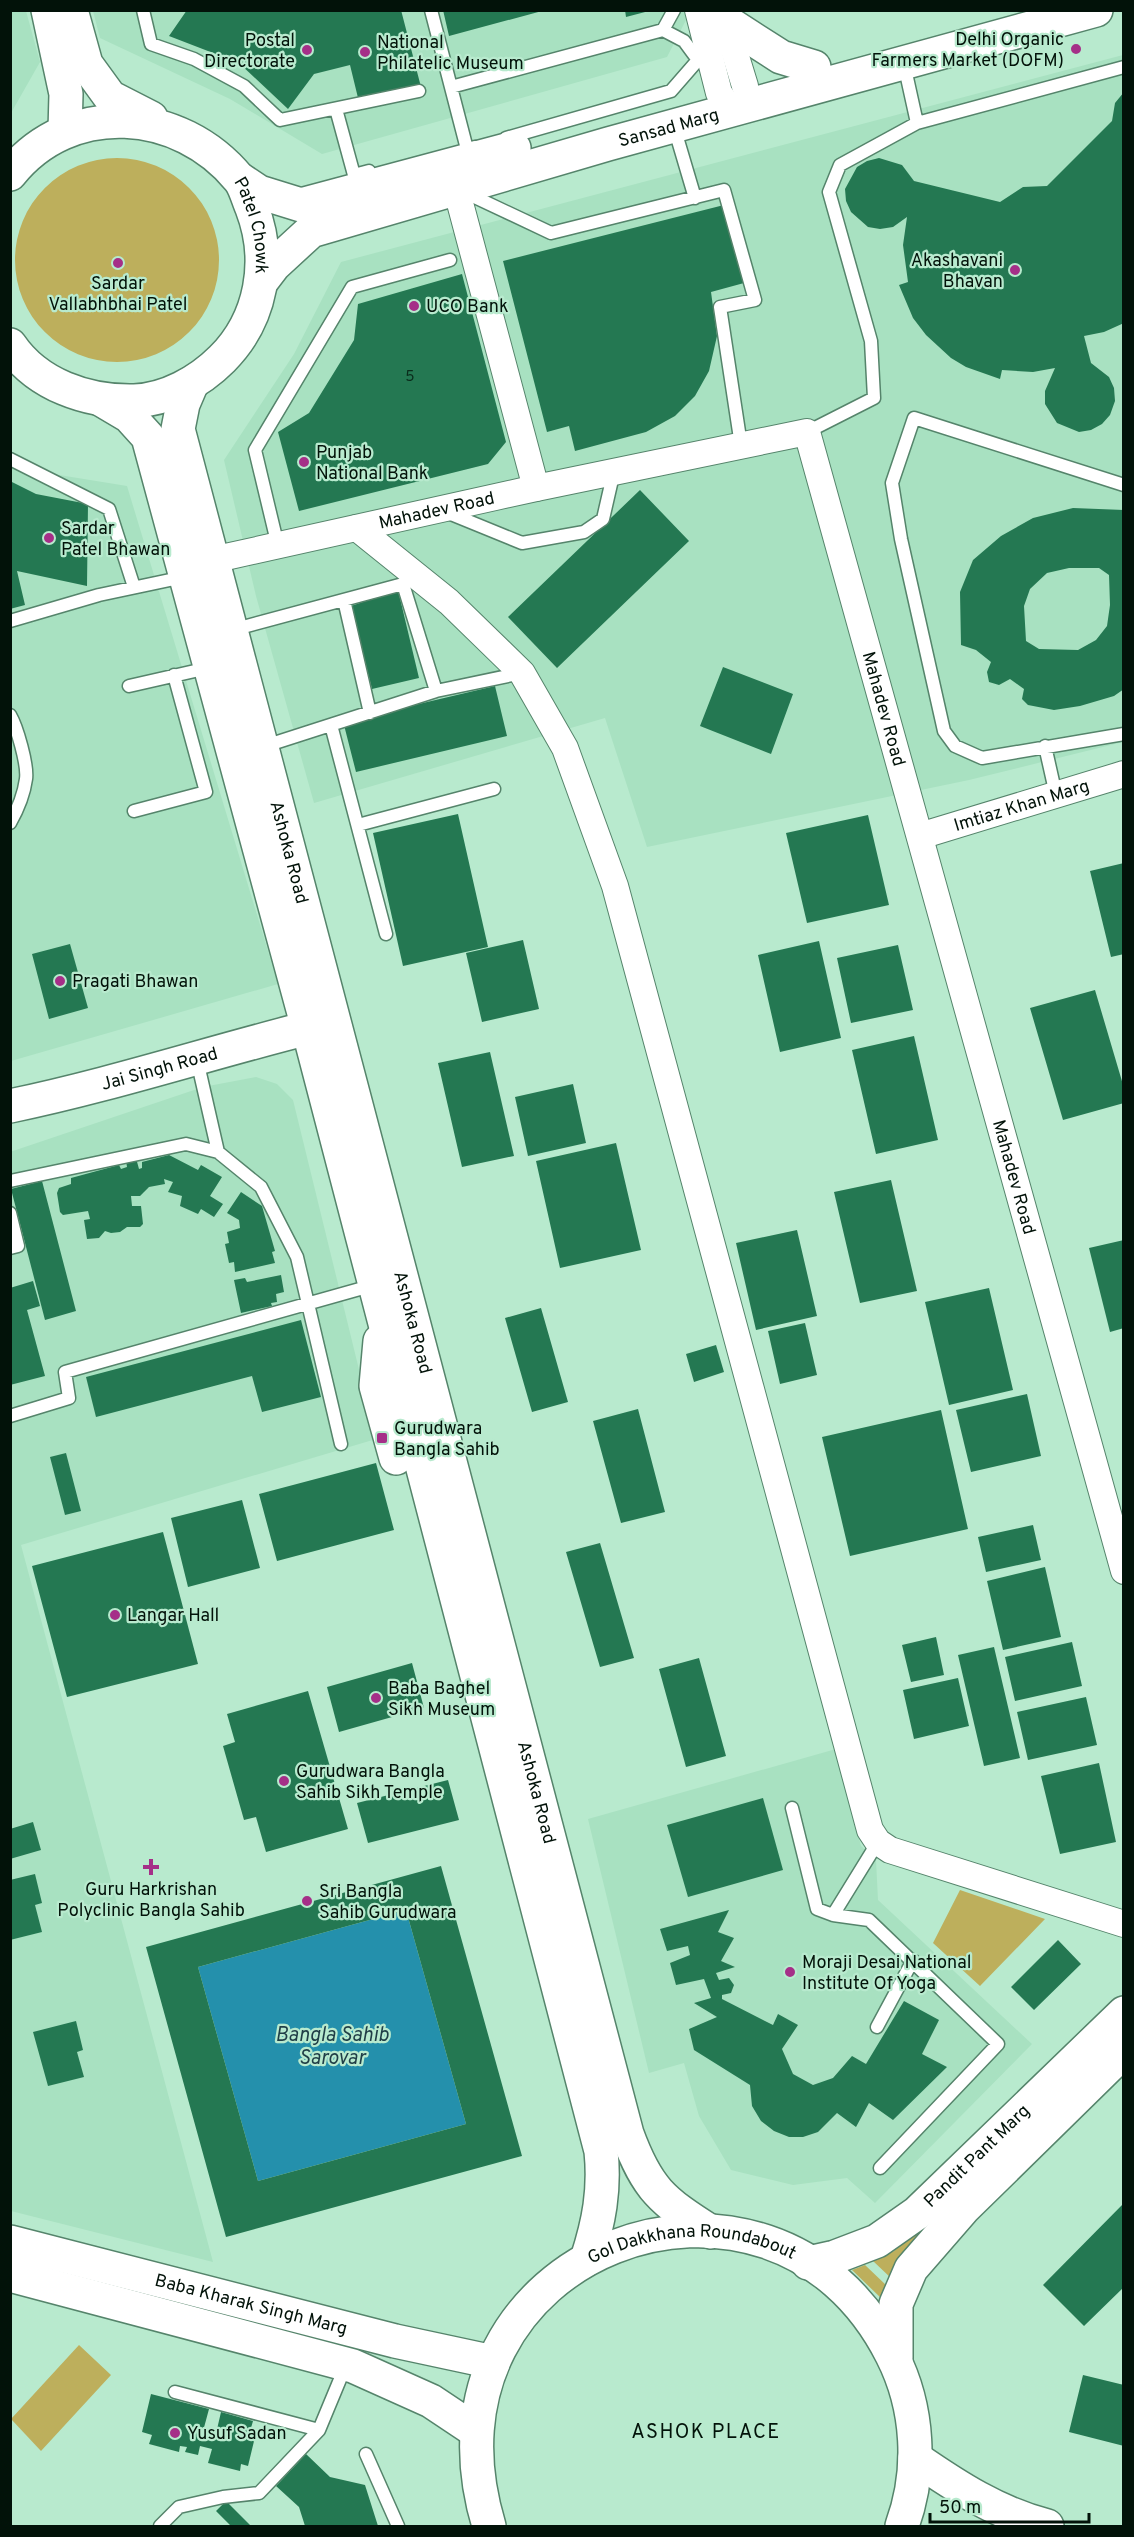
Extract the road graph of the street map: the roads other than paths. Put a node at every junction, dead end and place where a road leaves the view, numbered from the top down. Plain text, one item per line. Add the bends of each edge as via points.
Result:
1 (143, 10) edge
2 (431, 10) edge
3 (674, 10) edge
4 (1016, 10) edge
5 (1096, 10) edge
6 (69, 11) edge
7 (715, 14) edge
8 (663, 30) junction
9 (903, 63) junction
10 (814, 67) junction
11 (1124, 67) edge
12 (451, 87) junction
13 (419, 92) dead end
14 (732, 96) junction
15 (336, 109) junction
16 (917, 123) junction
17 (674, 126) junction
18 (66, 131) junction
19 (176, 131) junction
20 (467, 149) junction
21 (411, 162) dead end
22 (377, 170) dead end
23 (10, 174) edge
24 (241, 180) junction
25 (456, 188) junction
26 (695, 198) junction
27 (450, 260) dead end
28 (261, 282) junction
29 (10, 345) edge
30 (192, 383) junction
31 (102, 400) junction
32 (807, 432) junction
33 (741, 445) junction
34 (10, 459) edge
35 (614, 471) junction
36 (1124, 485) edge
37 (536, 488) junction
38 (439, 510) junction
39 (357, 528) junction
40 (278, 546) junction
41 (199, 569) junction
42 (134, 587) junction
43 (344, 600) junction
44 (10, 621) edge
45 (231, 631) junction
46 (209, 667) junction
47 (522, 673) junction
48 (174, 675) junction
49 (129, 686) dead end
50 (436, 691) junction
51 (370, 713) junction
52 (10, 715) edge
53 (331, 725) junction
54 (1124, 734) edge
55 (1045, 746) junction
56 (261, 747) junction
57 (1124, 774) edge
58 (494, 789) dead end
59 (1056, 795) junction
60 (134, 811) dead end
61 (10, 823) edge
62 (358, 825) junction
63 (920, 836) junction
64 (386, 934) dead end
65 (308, 1028) junction
66 (196, 1057) junction
67 (10, 1106) edge
68 (218, 1152) junction
69 (10, 1181) edge
70 (10, 1213) edge
71 (10, 1248) edge
72 (374, 1285) junction
73 (308, 1304) junction
74 (10, 1416) edge
75 (341, 1444) dead end
76 (1124, 1571) edge
77 (792, 1808) dead end
78 (878, 1842) junction
79 (832, 1915) junction
80 (1124, 1924) edge
81 (913, 1960) junction
82 (1124, 2013) edge
83 (877, 2027) dead end
84 (1124, 2051) edge
85 (880, 2168) dead end
86 (954, 2198) junction
87 (711, 2232) junction
88 (12, 2258) edge
89 (587, 2259) junction
90 (808, 2262) junction
91 (493, 2362) junction
92 (347, 2364) junction
93 (897, 2364) junction
94 (175, 2392) dead end
95 (319, 2430) junction
96 (476, 2431) junction
97 (366, 2454) dead end
98 (915, 2458) junction
99 (160, 2526) edge
100 (399, 2526) edge
101 (489, 2526) edge
102 (902, 2526) edge
103 (1047, 2526) edge

1 - 15 lane via 150,44 194,59 244,86 280,120
2 - 12 lane
3 - 8 lane
4 - 10 main road, Sansad Marg
5 - 9 main road, Sansad Marg
6 - 18 main road
6 - 19 main road via 86,64 110,97
7 - 10 main road via 781,57
7 - 14 street
8 - 12 lane
8 - 20 lane via 684,41 698,60 670,91
9 - 14 main road, Sansad Marg
9 - 16 lane
10 - 14 main road, Sansad Marg
11 - 16 lane
12 - 20 lane
13 - 15 lane
14 - 17 main road, Sansad Marg
14 - 24 main road, Sansad Marg via 301,205 259,192
15 - 22 lane via 354,175
16 - 32 lane via 840,165 829,192 871,340 874,398
17 - 25 main road, Sansad Marg
17 - 26 lane
18 - 19 main road, Patel Chowk via 120,120
18 - 23 main road, Patel Chowk via 32,152
19 - 24 main road, Patel Chowk via 203,146
20 - 21 lane
24 - 28 main road, Patel Chowk via 261,241
25 - 26 lane via 551,233
25 - 28 main road, Sansad Marg via 311,231
25 - 37 street
26 - 33 lane via 724,190 755,300 720,307
27 - 40 lane via 352,287 255,450
28 - 30 main road, Patel Chowk via 245,330 225,356
29 - 31 main road, Patel Chowk via 40,375 69,391
30 - 31 main road, Patel Chowk via 170,394 136,401
30 - 41 main road, Ashoka Road via 178,429
31 - 41 main road, Ashoka Road via 129,416 148,437
32 - 33 street, Mahadev Road
32 - 63 street, Mahadev Road
33 - 35 street, Mahadev Road
34 - 42 lane via 109,509
35 - 37 street, Mahadev Road
35 - 38 lane via 603,519 584,532 522,543
36 - 55 lane via 914,418 892,483 944,731 955,746 982,759
37 - 38 street, Mahadev Road
38 - 39 street, Mahadev Road
39 - 40 street, Mahadev Road
39 - 47 street via 449,602
40 - 41 street, Mahadev Road
41 - 42 lane
41 - 45 main road, Ashoka Road
41 - 46 main road, Ashoka Road
42 - 44 lane
43 - 45 lane
43 - 50 lane via 403,584
43 - 51 lane
45 - 56 main road, Ashoka Road
46 - 48 lane
46 - 65 main road, Ashoka Road
47 - 50 lane
47 - 78 street via 565,748 615,886 870,1830
48 - 49 lane
48 - 60 lane via 206,792
50 - 51 lane
51 - 53 lane
52 - 61 lane via 16,724 27,777
53 - 56 lane
53 - 62 lane
54 - 55 lane
55 - 59 lane
56 - 87 main road, Ashoka Road via 627,2134 643,2175 657,2193
57 - 59 street, Imtiaz Khan Marg
58 - 62 lane
59 - 63 street, Imtiaz Khan Marg
62 - 64 lane
63 - 76 street, Mahadev Road
65 - 66 main road, Jai Singh Road
65 - 72 main road, Ashoka Road
66 - 67 main road, Jai Singh Road via 78,1092
66 - 68 lane
68 - 69 lane via 186,1144
68 - 73 lane via 261,1186 297,1257
70 - 71 lane via 18,1246
72 - 73 lane
72 - 89 main road, Ashoka Road via 383,1319 376,1386 420,1542 451,1581 601,2151 602,2204
73 - 74 lane via 65,1372 69,1398
73 - 75 lane
77 - 79 lane via 817,1909
78 - 79 lane
78 - 80 street via 890,1850
79 - 81 lane via 869,1920
81 - 83 lane
81 - 85 lane via 998,2044
82 - 86 main road, Pandit Pant Marg
84 - 86 main road, Pandit Pant Marg
86 - 90 main road, Pandit Pant Marg via 917,2213 877,2241 835,2257
86 - 93 main road, Pandit Pant Marg via 906,2277 896,2304
87 - 89 main road, Gol Dakkhana Roundabout via 647,2236
87 - 90 main road, Gol Dakkhana Roundabout via 771,2245
88 - 91 main road, Baba Kharak Singh Marg
88 - 92 main road, Baba Kharak Singh Marg
89 - 91 main road, Gol Dakkhana Roundabout via 557,2279 532,2303
90 - 93 main road, Gol Dakkhana Roundabout via 844,2290 869,2317
91 - 96 main road, Gol Dakkhana Roundabout
92 - 95 lane
92 - 96 main road, Baba Kharak Singh Marg via 431,2400
93 - 98 main road, Gol Dakkhana Roundabout via 911,2410
94 - 95 lane
95 - 99 lane via 259,2493 179,2507
96 - 101 main road, Gol Dakkhana Roundabout via 475,2463
97 - 100 lane
98 - 102 main road, Gol Dakkhana Roundabout
98 - 103 main road via 999,2511

